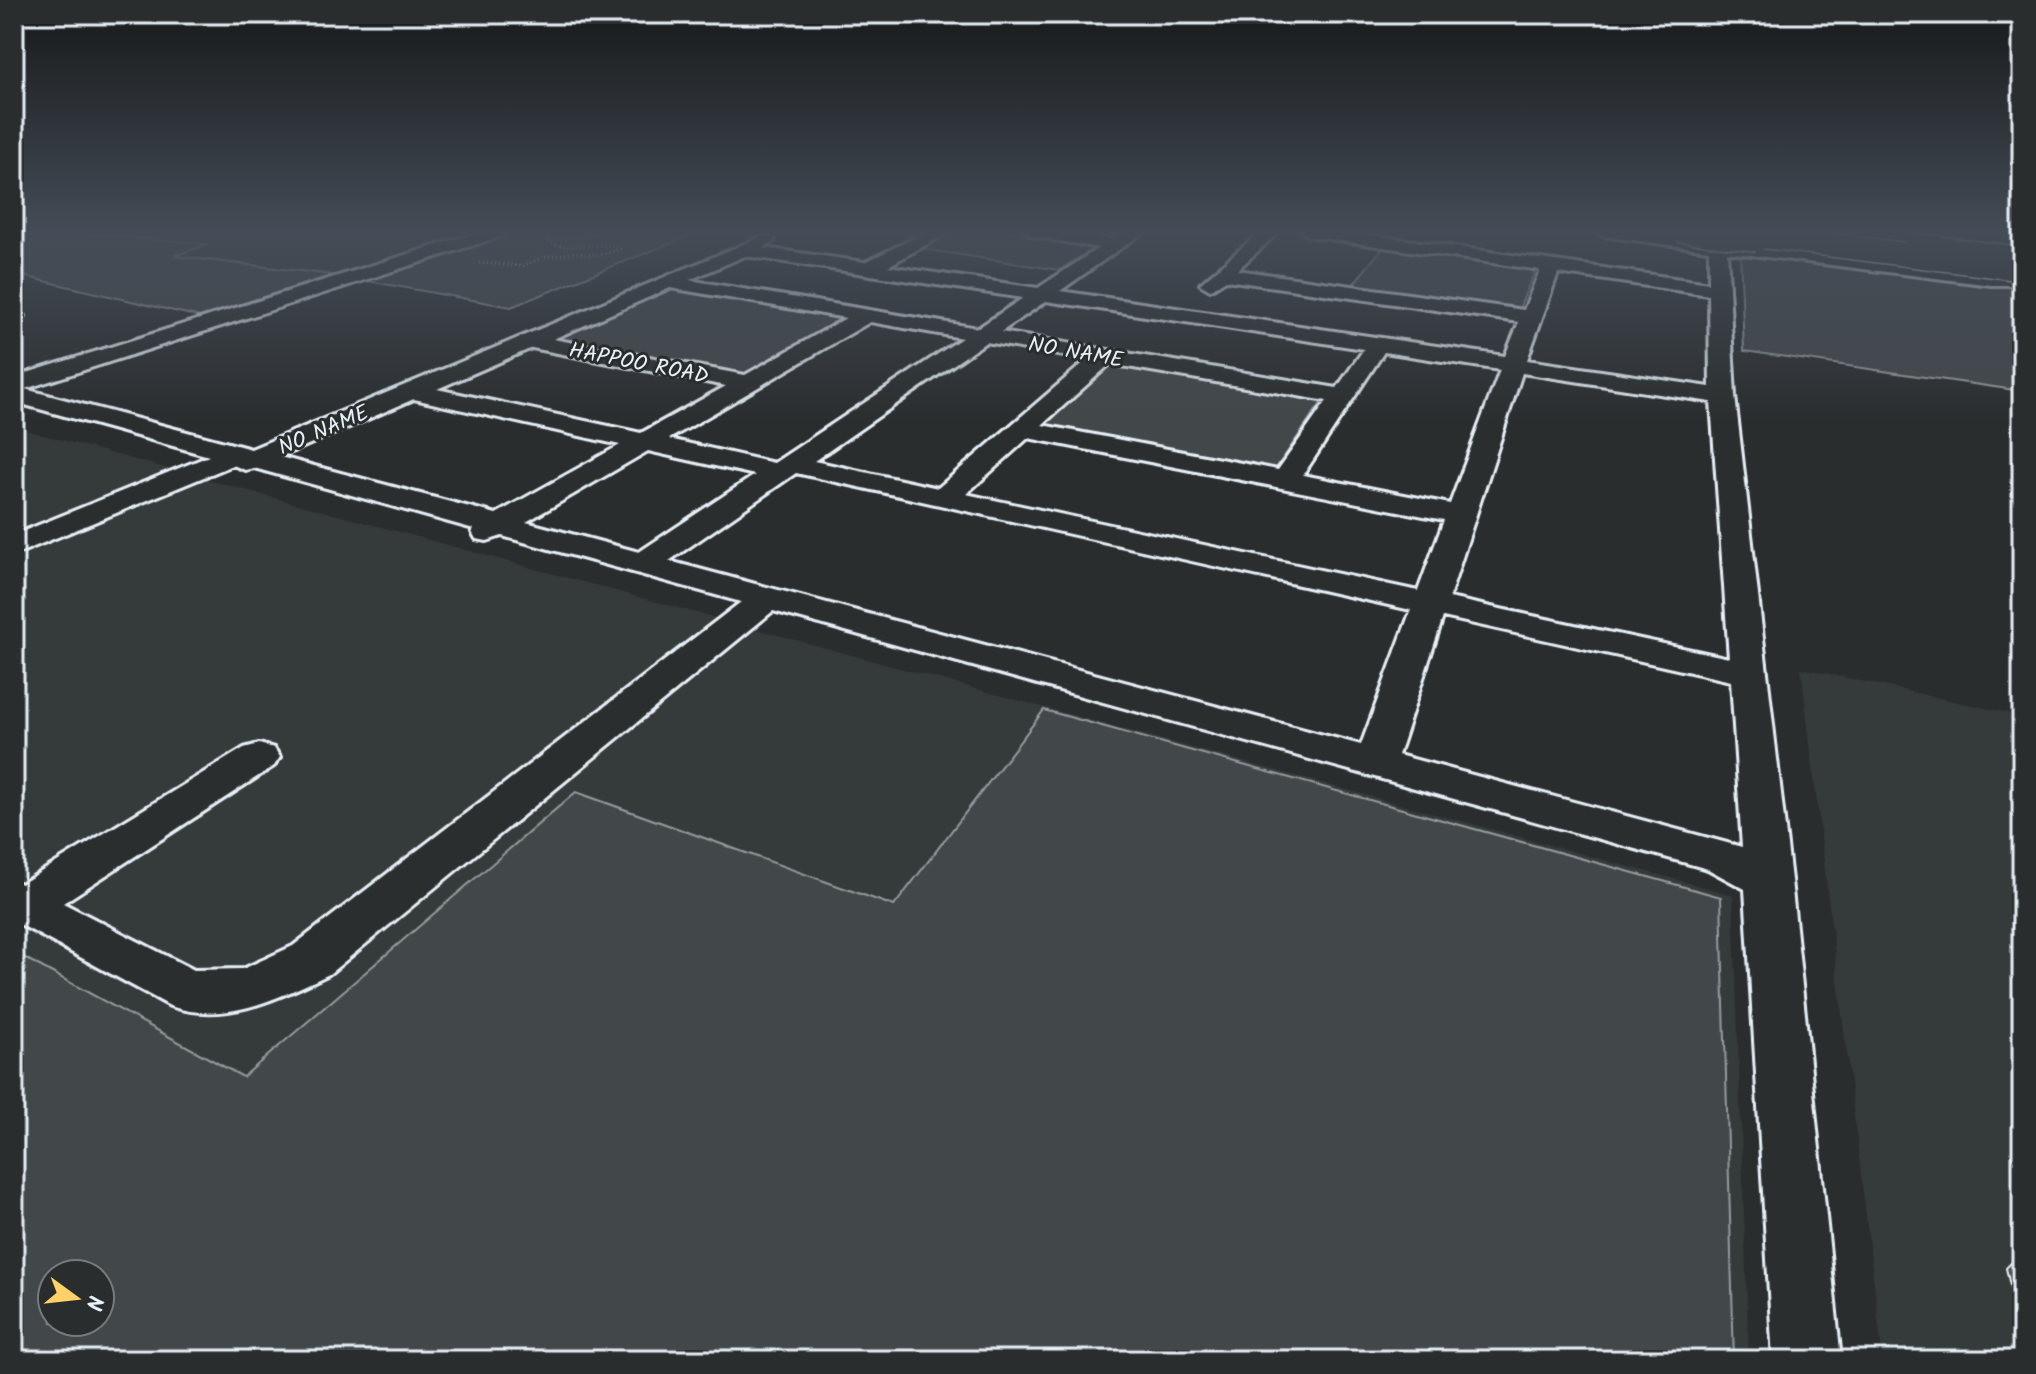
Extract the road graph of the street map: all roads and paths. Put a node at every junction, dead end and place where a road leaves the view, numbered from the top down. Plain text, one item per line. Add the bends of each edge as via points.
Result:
1 (293, 295) edge
2 (637, 295) edge
3 (744, 295) edge
4 (1026, 295) edge
5 (1087, 295) edge
6 (1197, 295) edge
7 (1372, 295) edge
8 (1540, 295) edge
9 (1720, 295) edge
10 (1174, 315) junction
11 (866, 316) junction
12 (1531, 317) junction
13 (981, 335) junction
14 (530, 341) junction
15 (1378, 345) junction
16 (1105, 356) junction
17 (1513, 365) junction
18 (748, 383) junction
19 (14, 385) edge
20 (412, 391) junction
21 (14, 394) edge
22 (1343, 396) junction
23 (1723, 396) junction
24 (14, 406) edge
25 (1023, 429) junction
26 (644, 442) junction
27 (235, 460) junction
28 (785, 468) junction
29 (1286, 480) junction
30 (944, 498) junction
31 (1462, 515) junction
32 (490, 530) junction
33 (14, 546) edge
34 (643, 564) junction
35 (760, 604) junction
36 (1431, 604) junction
37 (1749, 674) junction
38 (259, 757) dead end
39 (1375, 763) junction
40 (1768, 880) junction
41 (19, 902) edge
42 (1807, 1360) edge

1 - 19 street
2 - 14 street, NO NAME
3 - 11 street, NO NAME
4 - 13 street
5 - 10 street
6 - 10 street
7 - 12 street
8 - 12 street
9 - 23 street
10 - 15 street
11 - 13 street, NO NAME
11 - 18 street
12 - 17 street
13 - 16 street, NO NAME
13 - 28 street
14 - 18 street, HAPPOO ROAD
14 - 20 street, NO NAME
15 - 17 street
15 - 22 street
16 - 22 street, NO NAME
16 - 25 street
17 - 23 street
17 - 31 street
18 - 26 street
20 - 26 street
20 - 27 street, NO NAME
21 - 27 street
22 - 29 street
23 - 37 street
24 - 27 street
25 - 29 street
25 - 30 street
26 - 28 street
26 - 32 street
27 - 32 street
27 - 33 street, NO NAME
28 - 30 street
28 - 34 street
29 - 31 street
30 - 36 street
31 - 36 street
32 - 34 street
32 - 35 street
34 - 35 street
35 - 39 street
35 - 40 street via 1722,879
35 - 41 street via 311,960 248,989 188,991
36 - 37 street
36 - 39 street
37 - 40 street
38 - 41 street
39 - 40 street via 1723,857
40 - 42 street

